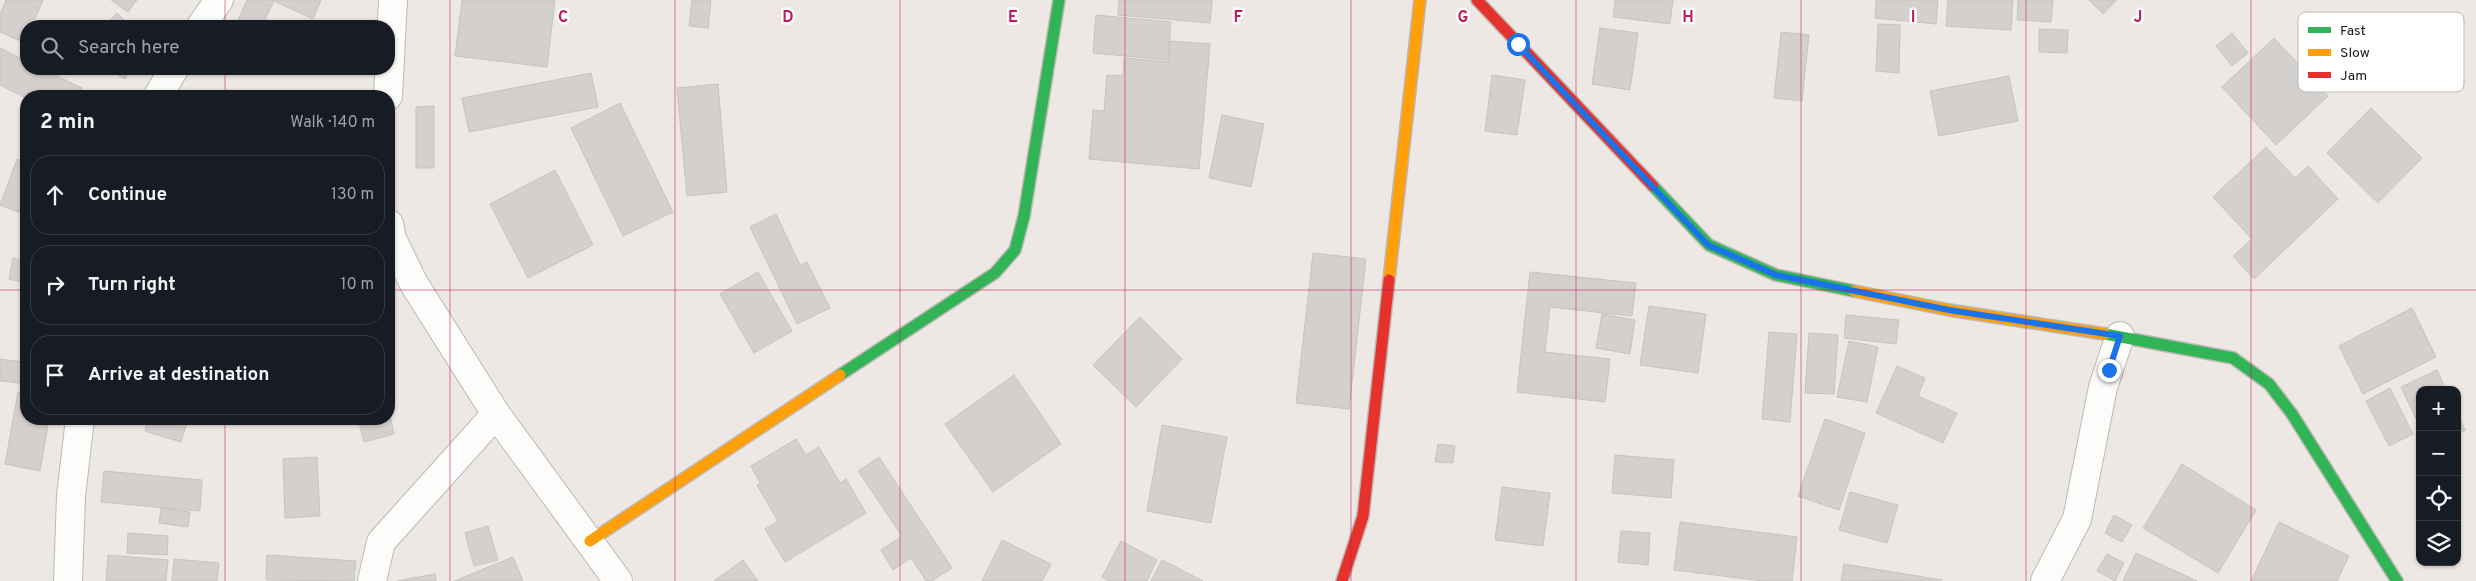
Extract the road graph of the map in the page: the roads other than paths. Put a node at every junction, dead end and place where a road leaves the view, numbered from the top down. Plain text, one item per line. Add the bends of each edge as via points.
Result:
1 (219, 0) edge
2 (394, 0) edge
3 (1059, 0) edge
4 (1420, 0) edge
5 (1478, 0) edge
6 (204, 20) edge
7 (393, 20) edge
8 (170, 75) edge
9 (389, 75) edge
10 (162, 90) edge
11 (388, 90) edge
12 (395, 245) edge
13 (2120, 336) junction
14 (496, 414) junction
15 (79, 425) edge
16 (590, 541) junction
17 (68, 581) edge
18 (372, 581) edge
19 (618, 581) edge
20 (1342, 581) edge
21 (2045, 581) edge
22 (2397, 581) edge

1 - 6 street
2 - 7 street
3 - 16 street via 1024,216 1015,250 995,273
4 - 20 street via 1363,516
5 - 13 street via 1708,245 1776,275 1949,310
8 - 10 street
9 - 11 street
12 - 14 street via 414,284
13 - 21 street via 2103,387 2077,519
13 - 22 street via 2233,358 2269,384 2292,414
14 - 16 street
14 - 18 street via 381,542
15 - 17 street via 71,496
16 - 19 street

